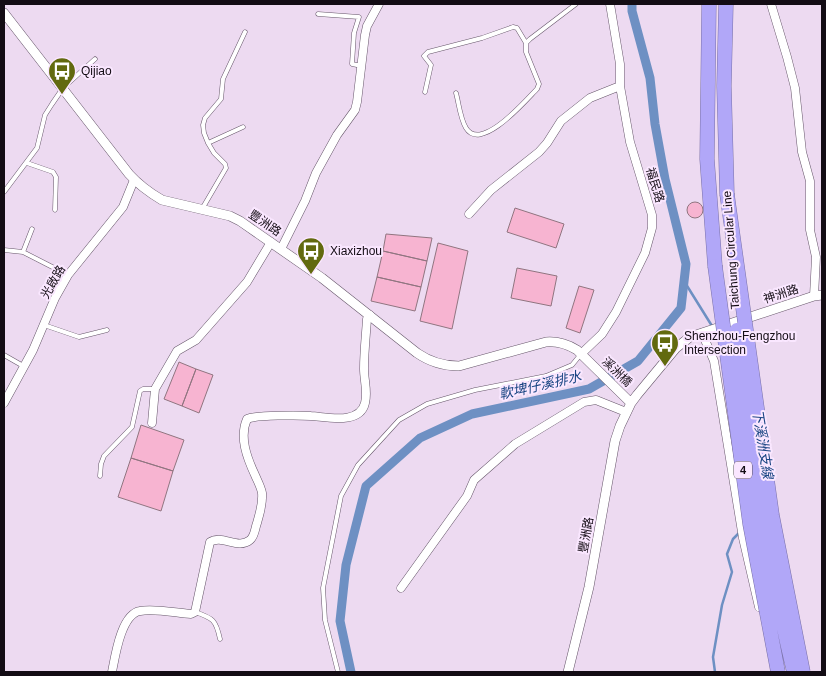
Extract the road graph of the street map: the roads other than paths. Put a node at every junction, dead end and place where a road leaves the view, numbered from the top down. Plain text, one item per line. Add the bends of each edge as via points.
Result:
1 (379, 4) edge
2 (576, 4) edge
3 (610, 4) edge
4 (709, 4) edge
5 (726, 4) edge
6 (771, 4) edge
7 (4, 13) edge
8 (318, 14) dead end
9 (245, 32) dead end
10 (526, 43) junction
11 (95, 58) dead end
12 (362, 66) junction
13 (620, 86) junction
14 (63, 88) junction
15 (425, 92) dead end
16 (456, 93) dead end
17 (243, 127) dead end
18 (208, 143) junction
19 (27, 162) junction
20 (134, 180) junction
21 (4, 192) edge
22 (728, 194) junction
23 (202, 209) junction
24 (55, 210) dead end
25 (469, 214) dead end
26 (32, 229) dead end
27 (271, 242) junction
28 (281, 249) junction
29 (4, 250) edge
30 (24, 252) junction
31 (715, 266) junction
32 (68, 275) junction
33 (818, 296) edge
34 (370, 315) junction
35 (44, 325) junction
36 (107, 330) dead end
37 (702, 332) junction
38 (4, 355) edge
39 (583, 356) junction
40 (25, 367) junction
41 (154, 390) junction
42 (4, 403) edge
43 (631, 403) junction
44 (626, 412) junction
45 (152, 424) dead end
46 (100, 476) dead end
47 (401, 588) dead end
48 (195, 612) junction
49 (220, 639) dead end
50 (112, 672) edge
51 (338, 672) edge
52 (568, 672) edge
53 (770, 672) edge
54 (776, 672) edge
55 (794, 672) edge
56 (803, 672) edge

1 - 12 street via 364,35
2 - 10 lane
3 - 13 street, 福民路 via 620,64
4 - 31 highway, Taichung Circular Line / 4 via 707,159
5 - 22 highway, Taichung Circular Line / 4 via 724,86
6 - 33 street via 794,88 802,152 810,181 810,230 816,257
7 - 14 street, 豐洲路
8 - 12 lane via 359,17 354,33 352,64
9 - 18 lane via 223,79 221,99 204,122
10 - 15 lane via 513,27 428,52 424,56 431,64
10 - 16 lane via 538,89 490,131 478,135 468,131
11 - 14 lane
12 - 28 street via 355,110 316,173
13 - 25 street via 590,98 561,121 539,152 491,190
13 - 39 street, 福民路 via 630,142 652,215 652,228 646,252 616,312
14 - 19 lane via 48,109 37,148
14 - 20 street, 豐洲路
17 - 18 lane
18 - 23 lane via 226,168
19 - 21 lane
19 - 24 lane via 53,172 56,177
20 - 23 street, 豐洲路 via 162,200
20 - 32 street, 光啟路 via 123,207
22 - 55 highway, Taichung Circular Line / 4, bridge via 731,272 744,397 778,607
22 - 56 highway, bridge via 772,515
23 - 27 street, 豐洲路 via 235,218
26 - 30 lane
27 - 28 street, 豐洲路
27 - 41 street via 247,282 196,340 178,351
28 - 34 street, 豐洲路
29 - 30 lane
30 - 32 lane
31 - 53 highway, bridge via 718,358 740,519
31 - 54 highway, Taichung Circular Line / 4, bridge via 750,524
32 - 35 street, 光啟路
33 - 37 street, 神洲路
34 - 39 street, 豐洲路 via 424,358 446,365 459,366 552,342 568,345
34 - 48 street via 366,319 365,402 360,412 349,417 260,416 247,419 244,443 261,489 262,510 248,542 216,539 210,542
35 - 36 lane via 79,337
35 - 40 street, 光啟路
37 - 43 street, 神洲路 via 676,348
37 - 54 street via 714,362 740,523
38 - 40 lane
39 - 43 street, 溪洲橋
39 - 51 lane via 572,366 546,376 475,390 427,404 399,420 358,465 341,496 323,588 326,620
40 - 42 street, 光啟路
41 - 45 street
41 - 46 lane via 140,391 132,427 104,456
43 - 44 street, 豐洲路
44 - 47 street via 596,400 584,402 516,444 474,480 467,496
44 - 52 street, 豐洲路 via 615,441 589,587
48 - 49 lane via 210,617 217,626
48 - 50 street via 142,610 132,614 123,629

